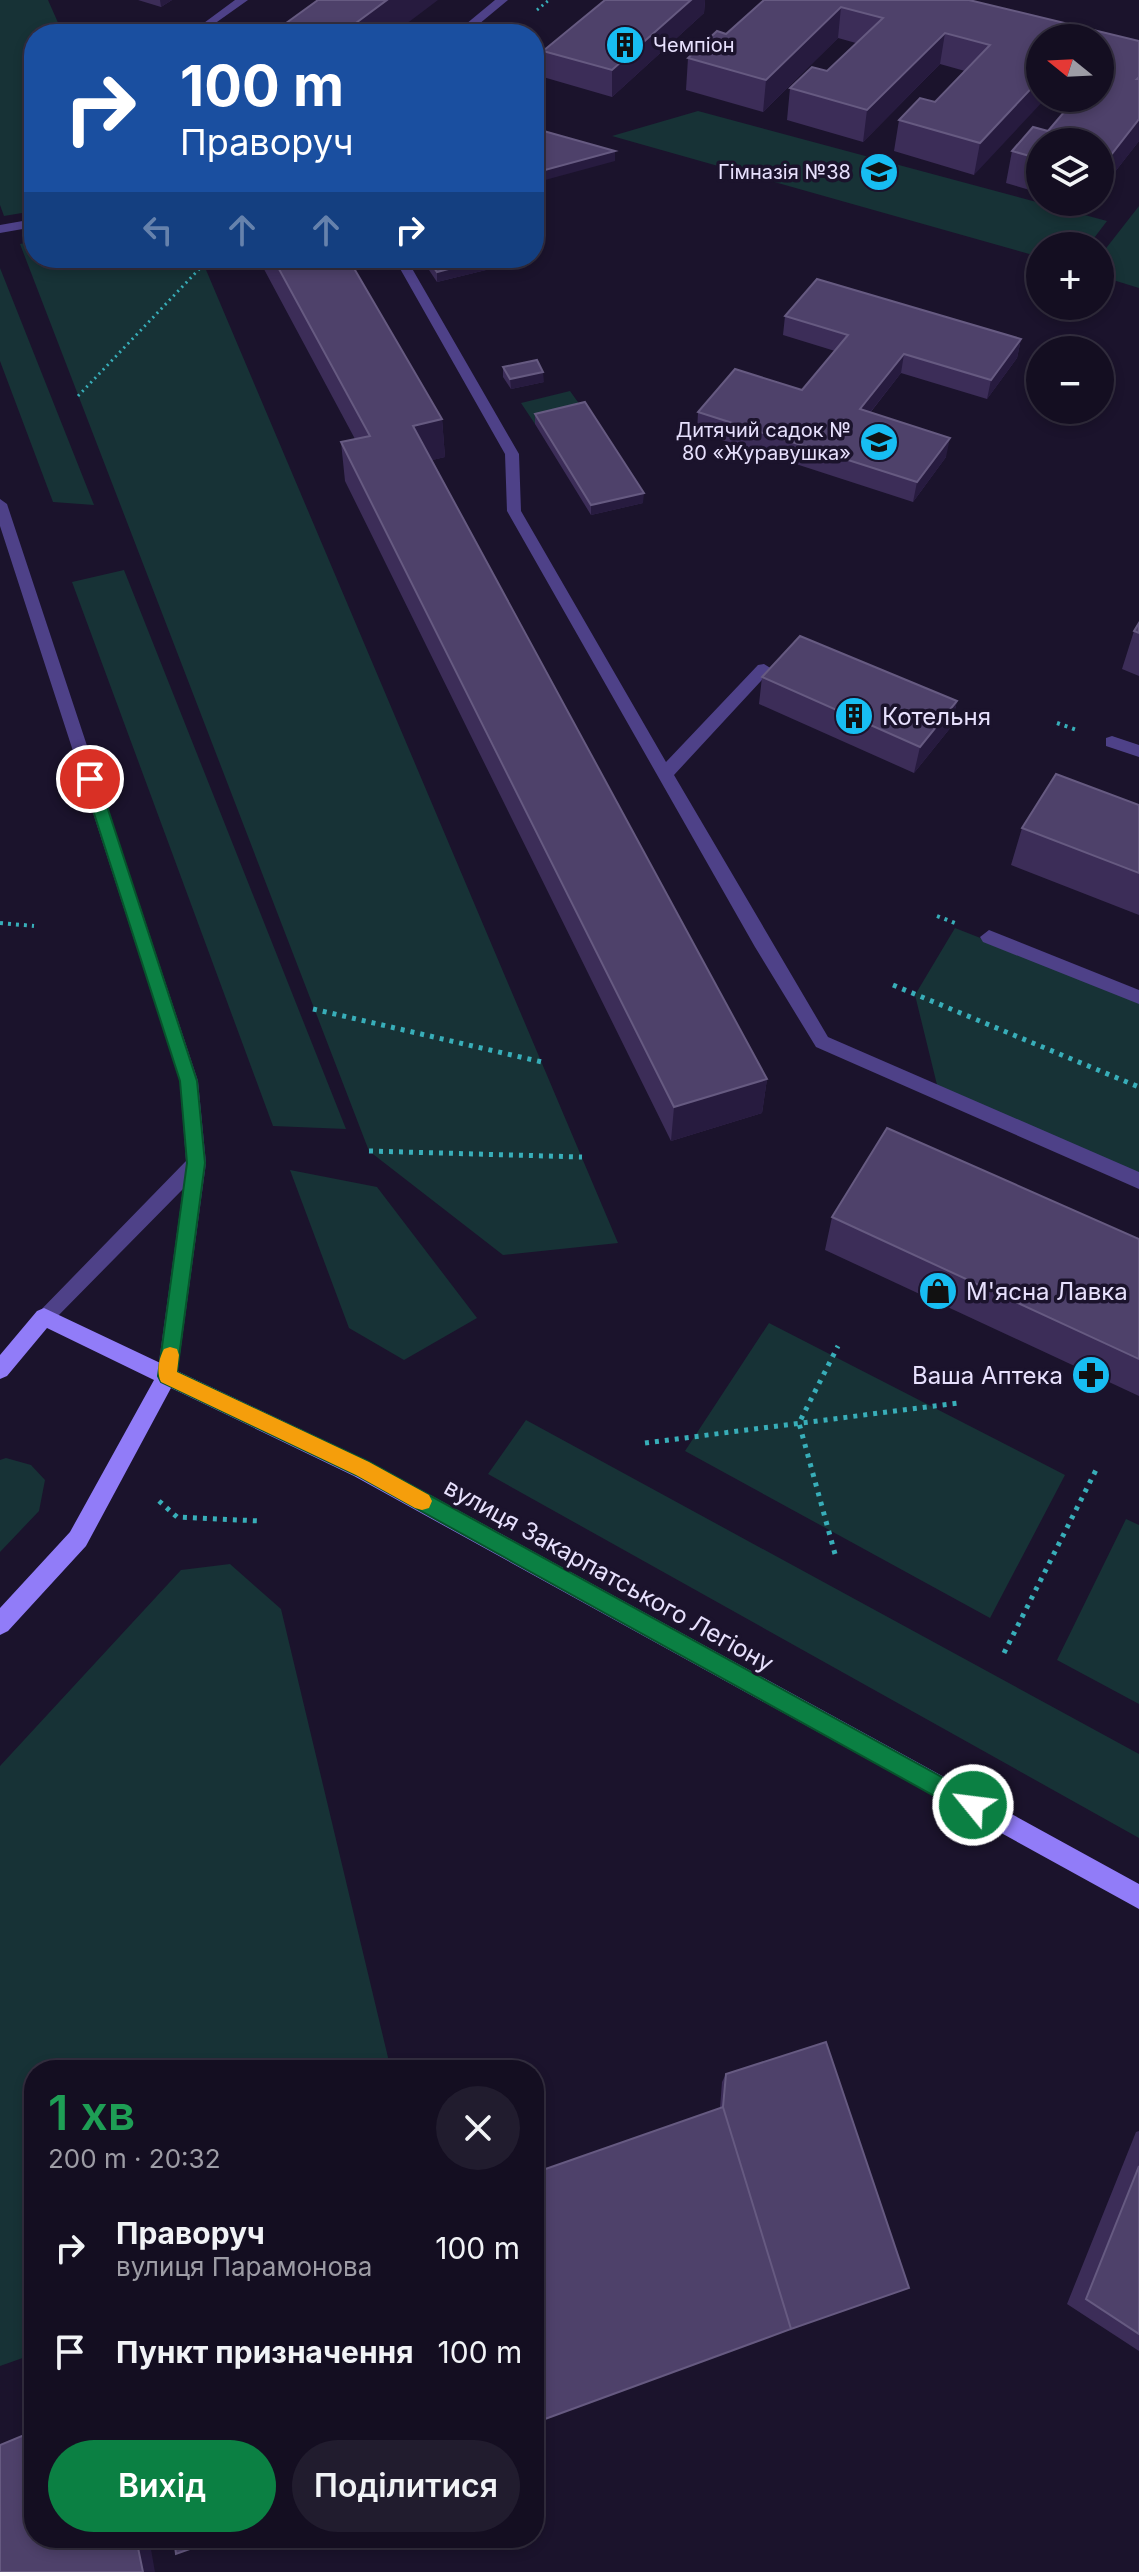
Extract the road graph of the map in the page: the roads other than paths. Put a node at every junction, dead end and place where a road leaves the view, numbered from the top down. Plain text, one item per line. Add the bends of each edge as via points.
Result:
1 (242, 0) edge
2 (502, 0) edge
3 (207, 24) edge
4 (472, 24) edge
5 (24, 225) edge
6 (0, 229) edge
7 (406, 268) edge
8 (0, 504) edge
9 (4, 528) edge
10 (764, 669) edge
11 (1112, 742) dead end
12 (1139, 751) edge
13 (666, 773) junction
14 (989, 937) dead end
15 (1139, 997) edge
16 (196, 1163) junction
17 (1139, 1181) edge
18 (44, 1317) junction
19 (0, 1370) edge
20 (167, 1376) junction
21 (0, 1624) edge
22 (1139, 1897) edge

1 - 3 street
2 - 4 street
5 - 6 street
7 - 13 street via 512,454 514,511
8 - 9 street
9 - 16 street via 189,1081
10 - 13 street
11 - 12 street
13 - 17 street via 822,1042
14 - 15 street
16 - 18 street
16 - 20 street
18 - 19 street
18 - 20 street, вулиця Закарпатського Легіону
20 - 21 street via 78,1539
20 - 22 street, вулиця Закарпатського Легіону via 362,1469

